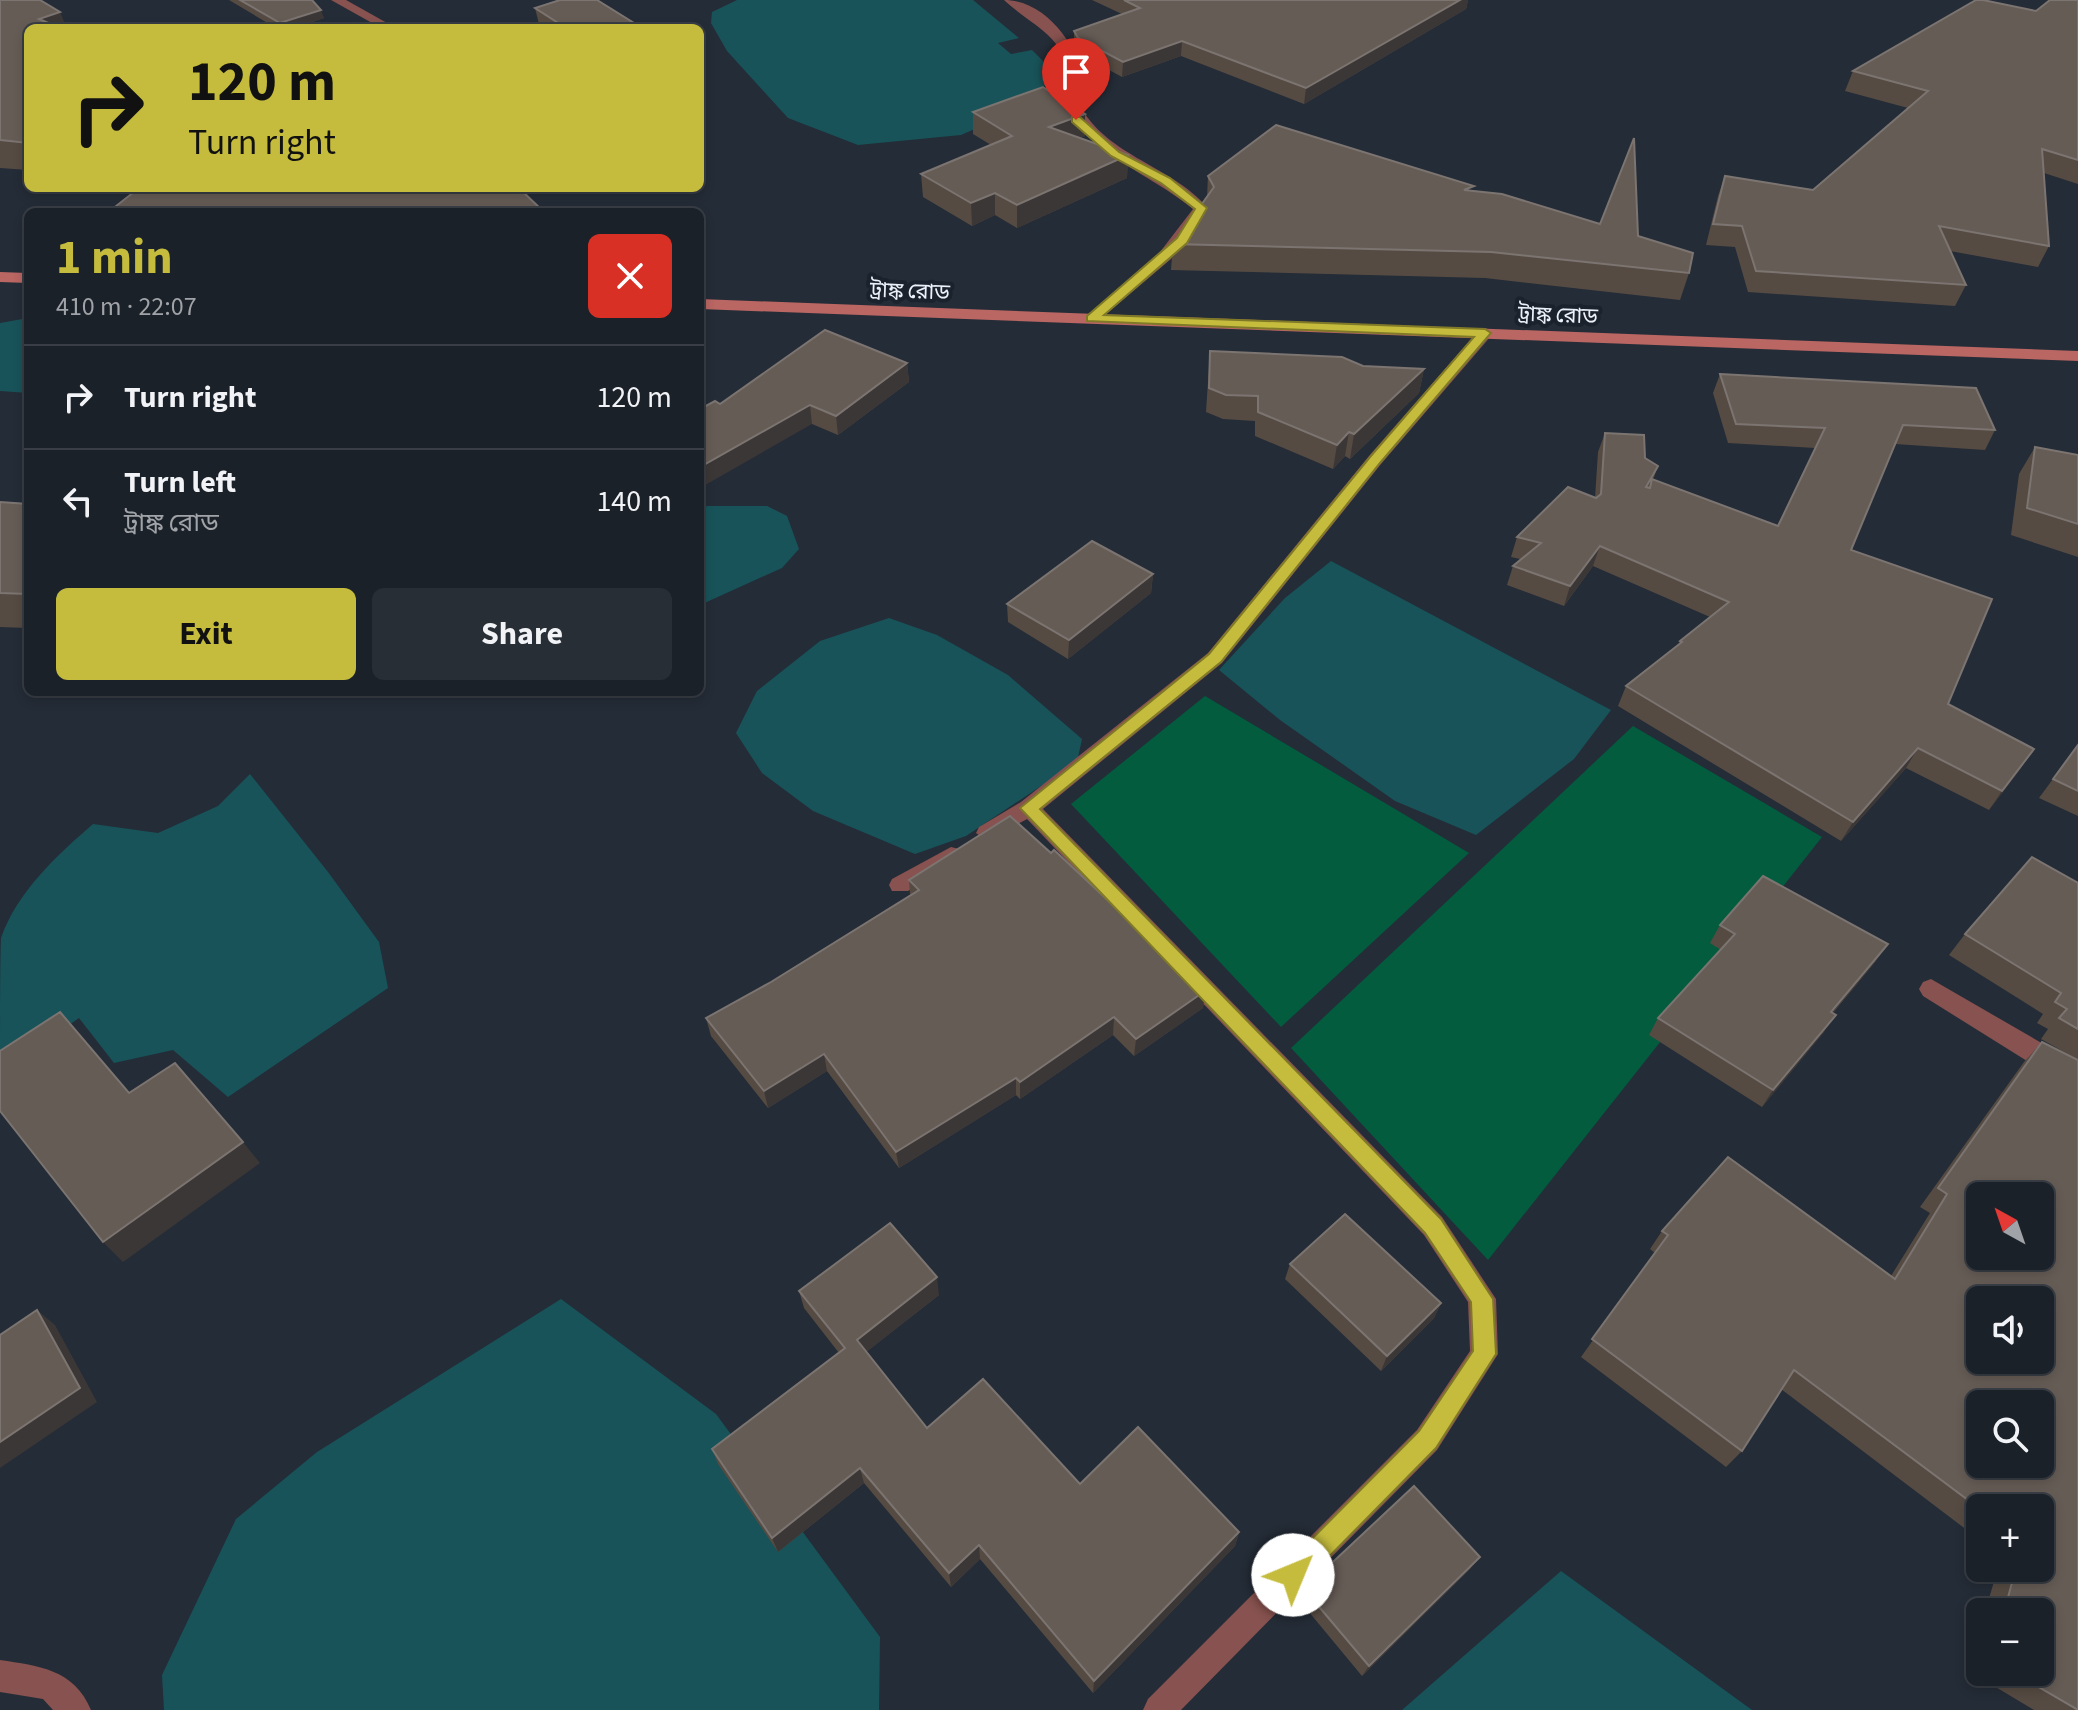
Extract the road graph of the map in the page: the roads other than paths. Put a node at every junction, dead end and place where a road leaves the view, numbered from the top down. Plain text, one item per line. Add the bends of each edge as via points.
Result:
1 (337, 0) edge
2 (1010, 0) edge
3 (382, 24) edge
4 (0, 277) edge
5 (24, 278) edge
6 (704, 304) edge
7 (1092, 318) junction
8 (1485, 333) junction
9 (2078, 356) edge
10 (1029, 808) junction
11 (900, 885) dead end
12 (1931, 989) dead end
13 (2078, 1076) edge
14 (0, 1676) edge
15 (75, 1710) edge
16 (1159, 1710) edge

1 - 3 street
2 - 7 street via 1066,42 1077,62 1079,86 1069,98 1076,120 1115,154 1201,208 1182,240 1154,269
4 - 5 main road
6 - 7 main road, ট্রাঙ্ক রোড
7 - 8 main road, ট্রাঙ্ক রোড
8 - 9 main road, ট্রাঙ্ক রোড
8 - 10 street via 1215,658
10 - 11 street
10 - 16 street via 1433,1226 1482,1299 1484,1354 1427,1440
12 - 13 street
14 - 15 street via 51,1684

